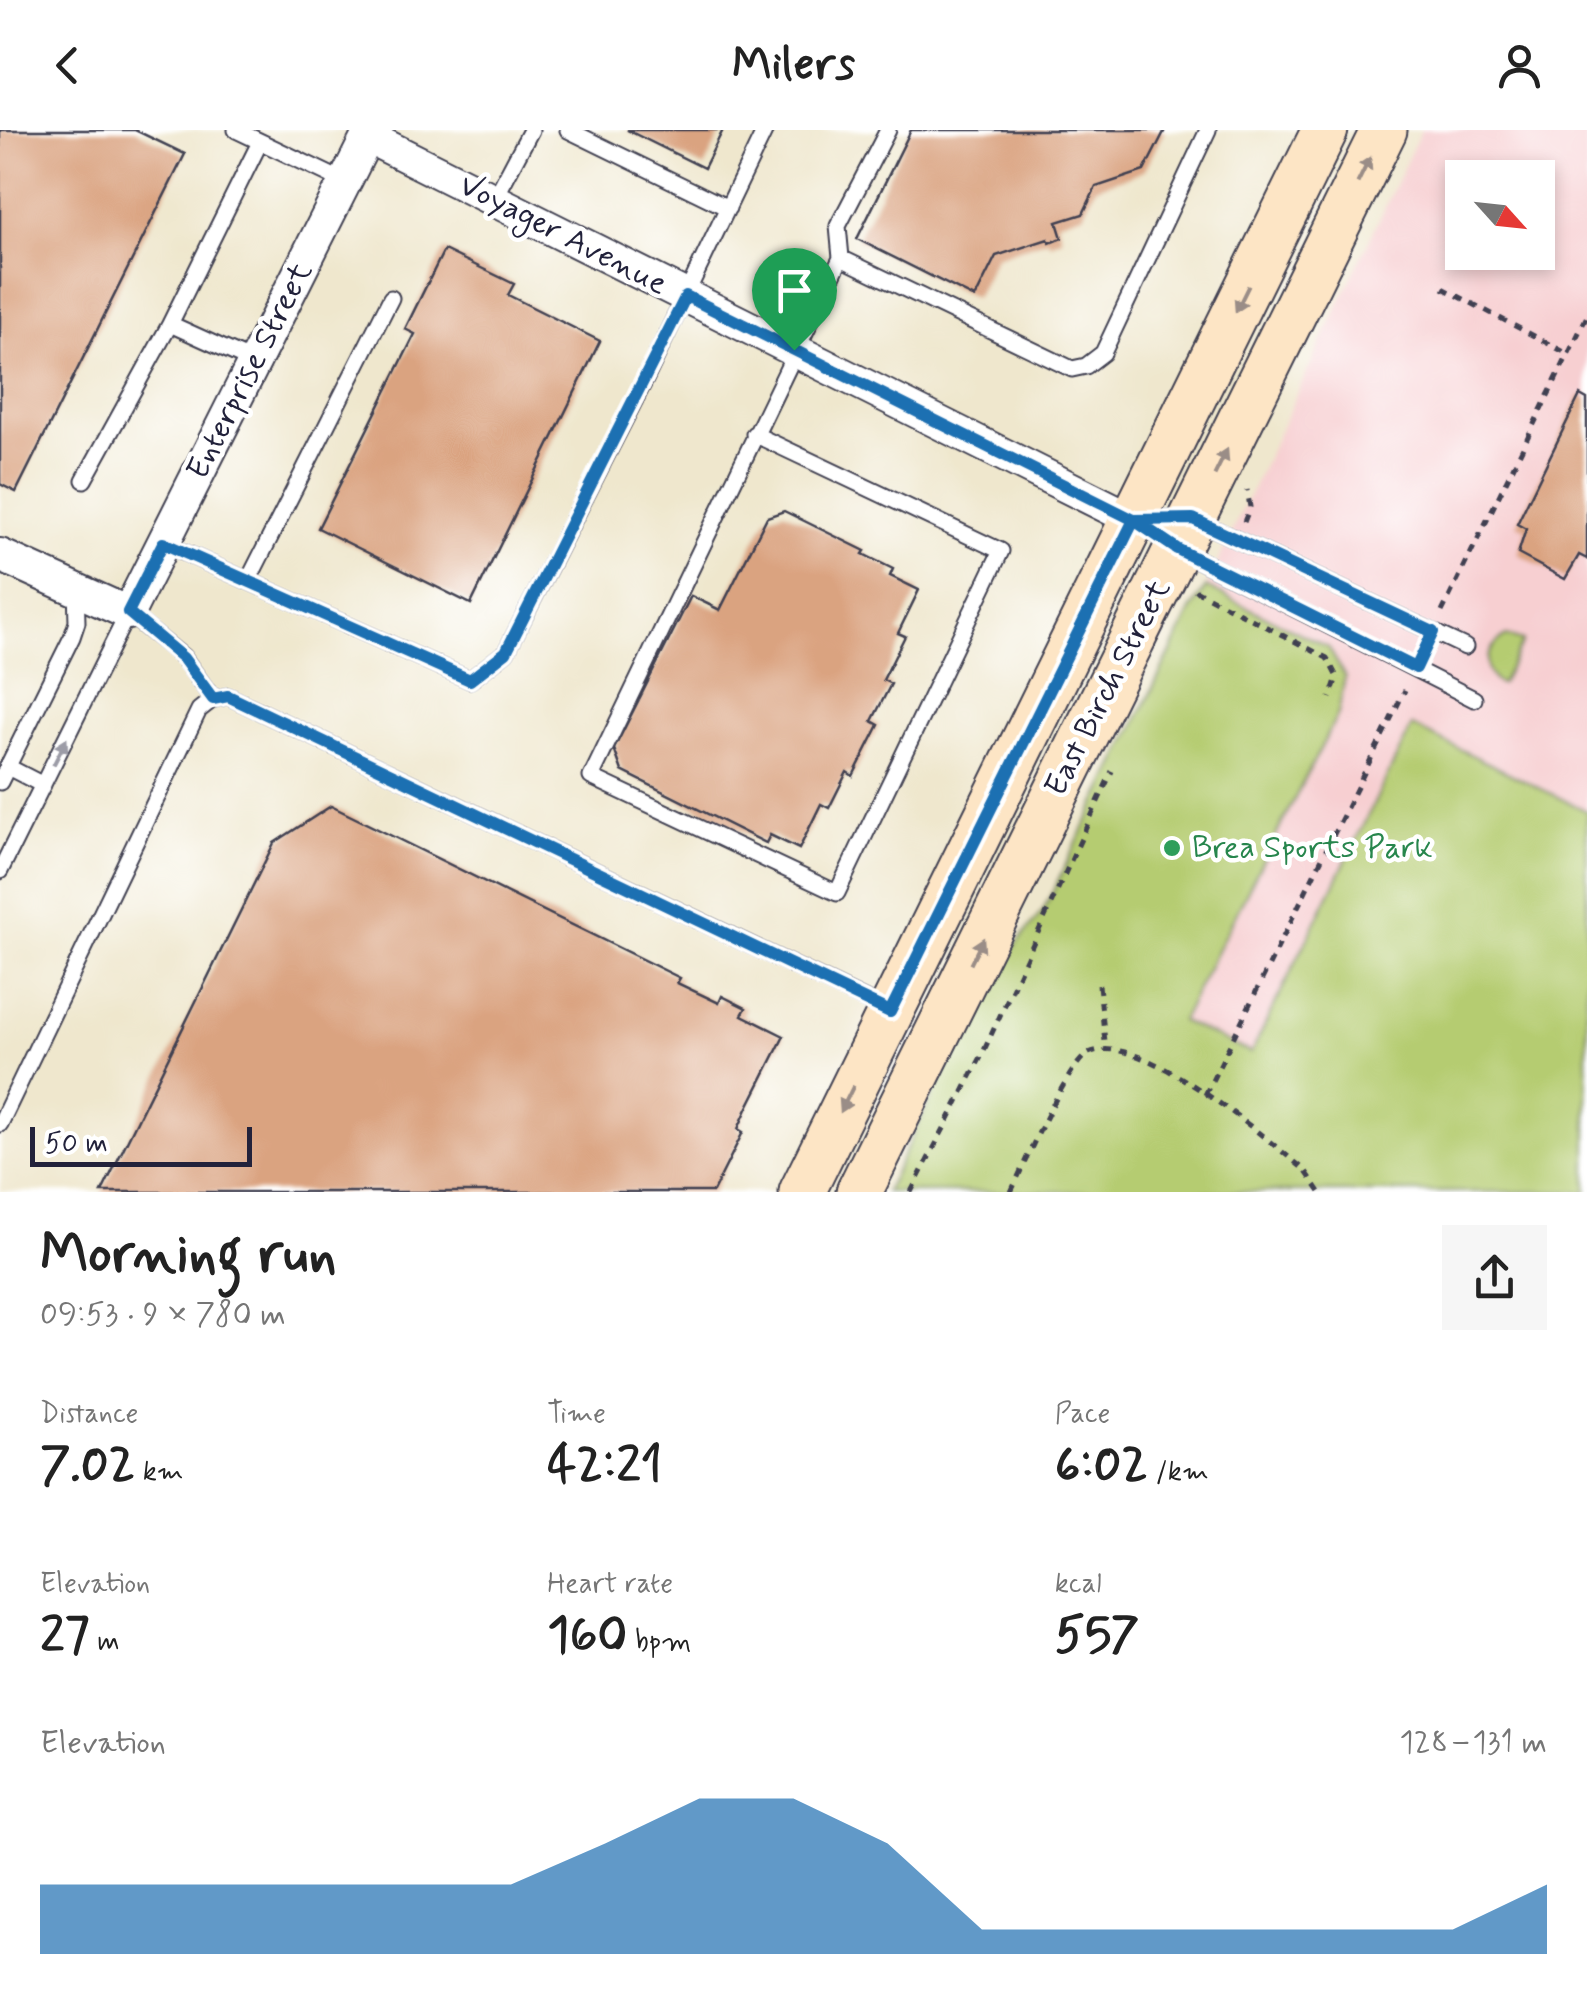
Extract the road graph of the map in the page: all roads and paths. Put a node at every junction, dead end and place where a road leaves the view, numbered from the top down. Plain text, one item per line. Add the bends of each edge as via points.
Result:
1 (236, 130) edge
2 (531, 130) edge
3 (568, 130) edge
4 (764, 130) edge
5 (888, 130) edge
6 (1208, 130) edge
7 (1325, 130) edge
8 (1384, 130) edge
9 (370, 134) edge
10 (260, 142) junction
11 (345, 182) junction
12 (494, 200) junction
13 (728, 208) junction
14 (841, 258) junction
15 (1443, 288) dead end
16 (686, 296) junction
17 (391, 298) dead end
18 (1587, 316) edge
19 (170, 324) junction
20 (794, 350) junction
21 (1568, 354) junction
22 (254, 362) junction
23 (754, 434) junction
24 (84, 480) dead end
25 (1134, 520) junction
26 (1185, 534) junction
27 (163, 543) junction
28 (0, 554) edge
29 (248, 581) junction
30 (76, 590) junction
31 (1188, 608) dead end
32 (128, 612) junction
33 (1433, 632) junction
34 (1465, 648) dead end
35 (1416, 668) junction
36 (1330, 698) dead end
37 (213, 699) junction
38 (1474, 699) dead end
39 (6, 762) edge
40 (1114, 766) dead end
41 (43, 785) junction
42 (0, 871) edge
43 (1099, 986) dead end
44 (890, 1012) junction
45 (1106, 1051) junction
46 (1205, 1095) junction
47 (0, 1124) edge
48 (802, 1192) edge
49 (860, 1192) edge
50 (911, 1192) edge
51 (1010, 1192) edge
52 (1320, 1192) edge

1 - 10 lane
2 - 12 lane
3 - 13 lane
4 - 13 lane
5 - 14 lane via 838,226
6 - 14 lane via 1103,353 1086,366 1072,369
7 -> 25 street, East Birch Street
26 -> 8 street, East Birch Street
9 - 11 street, Enterprise Street
9 - 12 street, Voyager Avenue
10 - 11 lane
10 - 19 lane
11 - 22 street, Enterprise Street
12 - 16 street, Voyager Avenue
13 - 16 lane
14 - 20 lane
15 - 21 path
16 - 20 street, Voyager Avenue
16 - 29 lane via 506,652 470,680
17 - 29 lane
18 - 21 path
19 - 22 lane
19 - 24 lane
20 - 23 lane
20 - 25 street, Voyager Avenue
21 - 33 path
22 - 27 street, Enterprise Street
23 - 23 lane via 591,776 837,894 1001,551
25 - 26 lane, Voyager Avenue
25 - 26 lane, Voyager Avenue
25 - 44 street, East Birch Street
26 - 33 lane, Voyager Avenue
26 - 35 lane, Voyager Avenue
49 -> 26 street, East Birch Street
27 - 29 lane
27 - 32 street, Enterprise Street
28 - 30 street
30 - 32 street
30 - 39 lane via 72,637
31 - 36 path via 1196,591 1327,658 1337,677
32 - 37 lane via 183,658
41 -> 32 lane
33 - 34 lane, Voyager Avenue
35 - 38 lane, Voyager Avenue
35 - 46 path
37 - 44 lane via 228,696
37 - 47 lane via 199,710
39 - 41 lane
40 - 50 path via 981,1057
41 - 42 lane
43 - 45 path
44 -> 48 street, East Birch Street
45 - 46 path via 1131,1051 1159,1063
45 - 51 path via 1089,1053 1071,1071
46 - 52 path via 1305,1170

